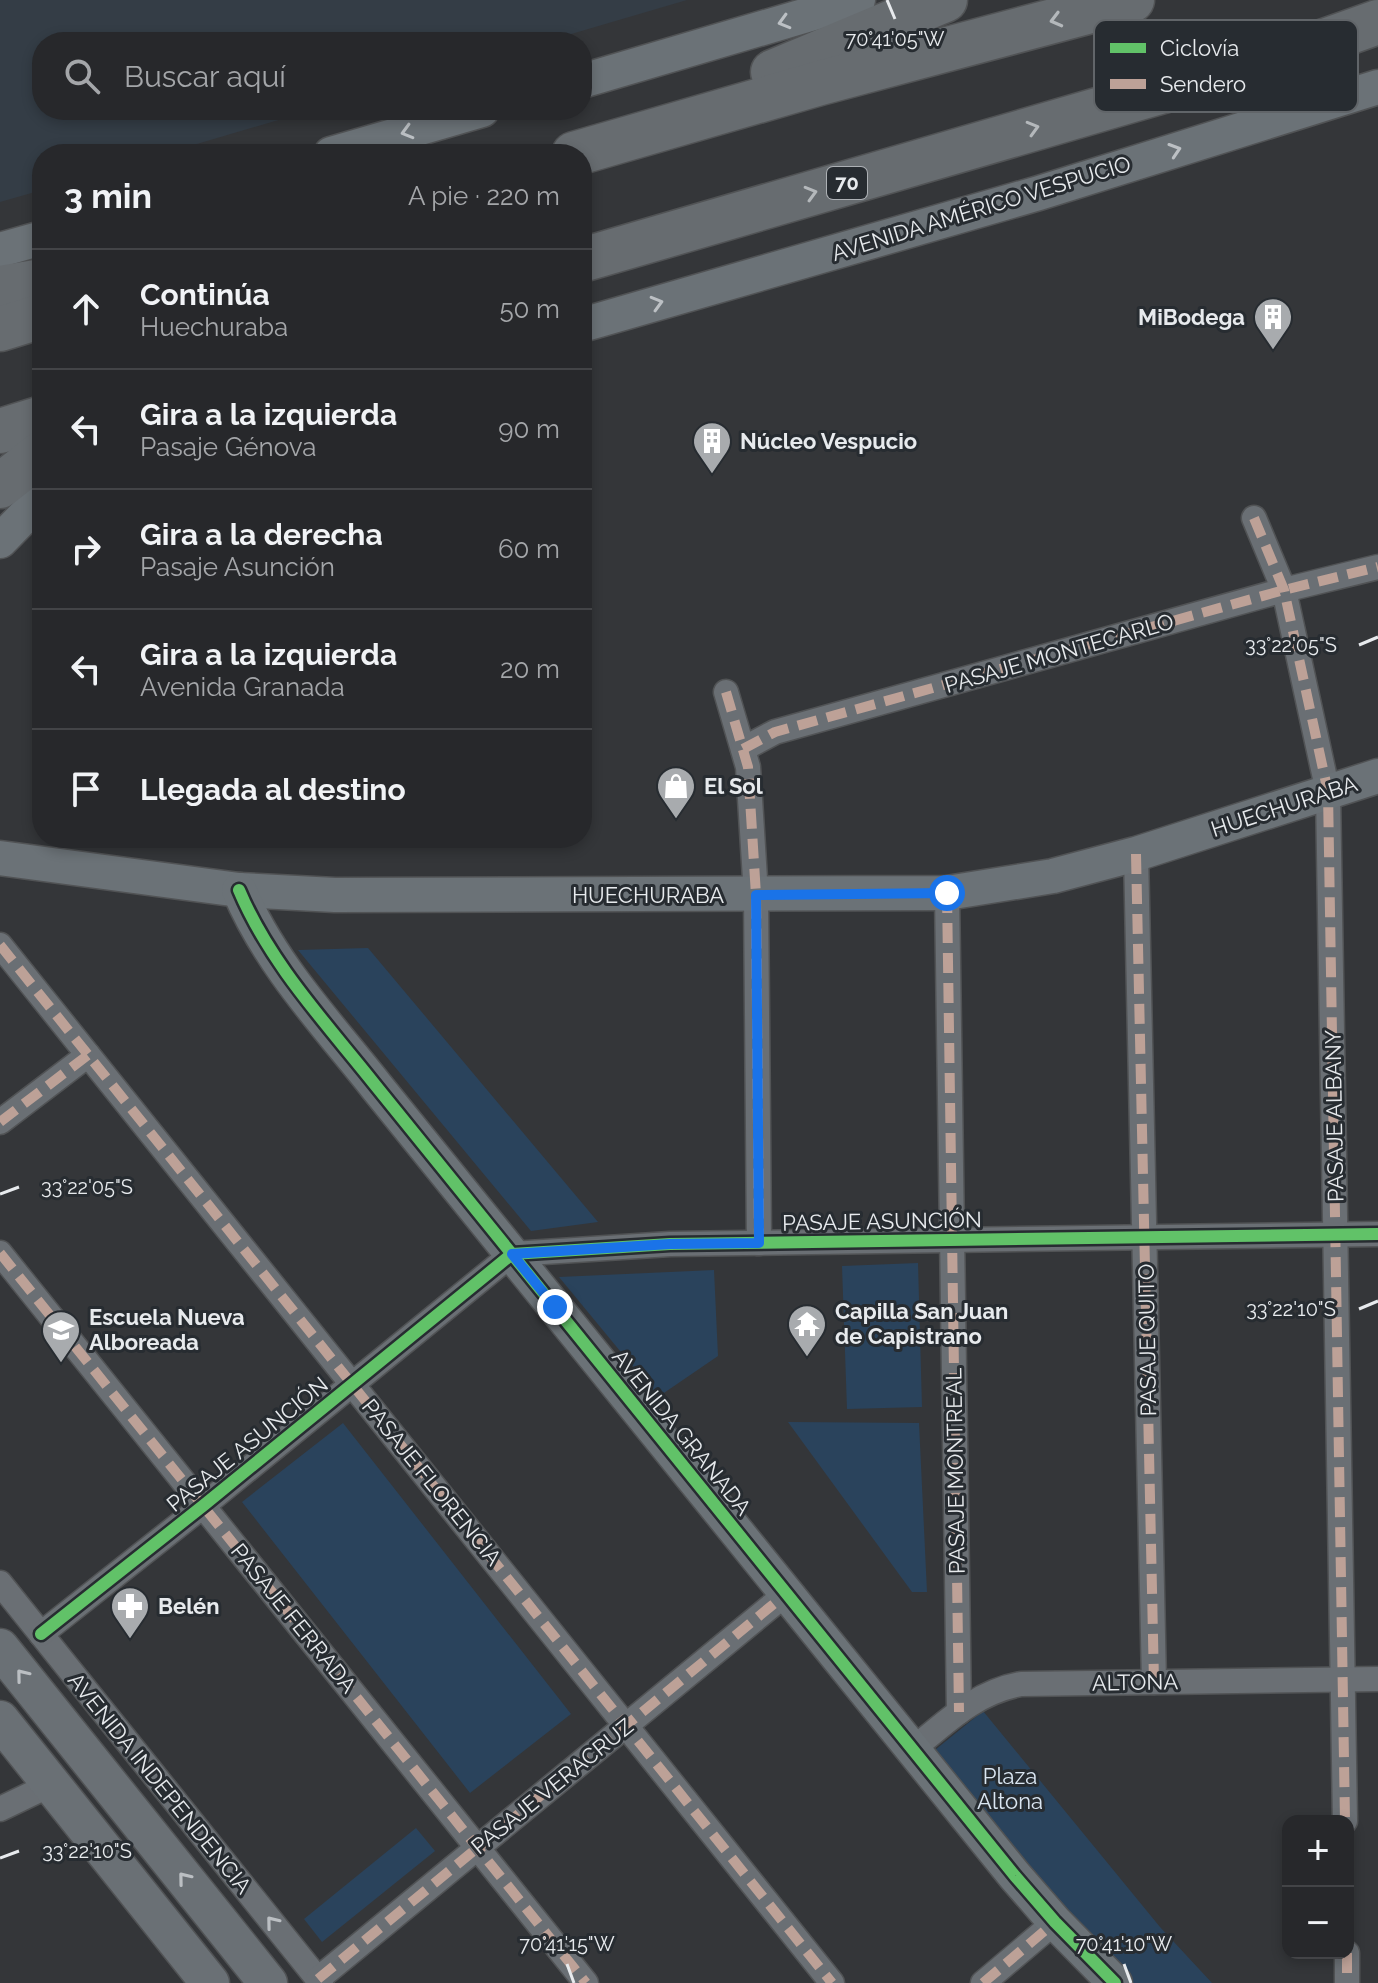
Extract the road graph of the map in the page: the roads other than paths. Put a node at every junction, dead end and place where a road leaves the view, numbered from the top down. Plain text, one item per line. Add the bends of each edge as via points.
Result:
1 (858, 0) edge
2 (945, 0) edge
3 (1132, 0) edge
4 (1378, 22) edge
5 (1358, 29) edge
6 (1378, 45) edge
7 (1358, 47) edge
8 (592, 78) edge
9 (1378, 87) edge
10 (1358, 93) edge
11 (1094, 111) edge
12 (1298, 112) edge
13 (448, 120) edge
14 (365, 144) edge
15 (592, 148) edge
16 (592, 149) edge
17 (32, 241) edge
18 (0, 250) edge
19 (592, 257) edge
20 (32, 283) edge
21 (0, 288) edge
22 (32, 319) edge
23 (592, 322) edge
24 (0, 329) edge
25 (32, 421) edge
26 (0, 431) edge
27 (32, 461) edge
28 (0, 486) edge
29 (32, 507) edge
30 (1254, 518) dead end
31 (0, 541) edge
32 (1378, 567) edge
33 (1284, 590) junction
34 (726, 692) dead end
35 (743, 749) junction
36 (1378, 776) edge
37 (1328, 792) junction
38 (1136, 854) junction
39 (0, 858) edge
40 (239, 890) junction
41 (947, 893) junction
42 (756, 895) junction
43 (0, 945) edge
44 (88, 1055) junction
45 (0, 1122) edge
46 (1378, 1234) edge
47 (1336, 1235) junction
48 (1144, 1238) junction
49 (952, 1240) junction
50 (759, 1243) junction
51 (0, 1253) edge
52 (512, 1254) junction
53 (353, 1385) junction
54 (204, 1505) junction
55 (0, 1583) edge
56 (787, 1593) junction
57 (41, 1634) junction
58 (0, 1648) edge
59 (1343, 1679) junction
60 (1378, 1679) edge
61 (1154, 1682) junction
62 (959, 1712) junction
63 (0, 1720) edge
64 (626, 1725) junction
65 (912, 1750) junction
66 (52, 1784) junction
67 (0, 1809) edge
68 (1345, 1815) edge
69 (478, 1847) junction
70 (1055, 1922) junction
71 (1347, 1959) edge
72 (319, 1981) edge
73 (210, 1983) edge
74 (268, 1983) edge
75 (586, 1983) edge
76 (832, 1983) edge
77 (983, 1983) edge
78 (1115, 1983) edge
79 (1347, 1983) edge

1 -> 8 street
2 - 15 highway
3 -> 16 highway
4 - 5 highway, 70
6 - 7 highway
10 -> 9 street, AVENIDA AMÉRICO VESPUCIO
19 -> 11 highway, 70
23 -> 12 street, AVENIDA AMÉRICO VESPUCIO
13 -> 14 street
17 - 18 street
20 - 21 highway
22 - 24 highway
25 - 26 highway
27 - 28 highway
29 - 31 street
30 - 33 street, PASAJE ALBANY
32 - 33 street, PASAJE MONTECARLO
33 - 35 street, PASAJE MONTECARLO via 775,732
33 - 37 street, PASAJE ALBANY
34 - 35 street
35 - 42 street
36 - 37 street, HUECHURABA
37 - 38 street, HUECHURABA
37 - 47 street, PASAJE ALBANY
38 - 41 street, HUECHURABA via 1053,876
38 - 48 street, PASAJE QUITO
39 - 40 street, HUECHURABA
40 - 42 street, HUECHURABA via 335,895
40 - 52 street, AVENIDA GRANADA via 278,962
41 - 42 street, HUECHURABA
41 - 49 street, PASAJE MONTREAL
42 - 50 street
43 - 44 street, PASAJE FLORENCIA
44 - 45 street
44 - 53 street, PASAJE FLORENCIA
46 - 47 street, PASAJE ASUNCIÓN
47 - 48 street, PASAJE ASUNCIÓN
47 - 59 street, PASAJE ALBANY
48 - 49 street, PASAJE ASUNCIÓN
48 - 61 street, PASAJE QUITO
49 - 50 street, PASAJE ASUNCIÓN
49 - 62 street, PASAJE MONTREAL
50 - 52 street, PASAJE ASUNCIÓN
51 - 54 street, PASAJE FERRADA
52 - 53 street, PASAJE ASUNCIÓN
52 - 56 street, AVENIDA GRANADA
53 - 54 street, PASAJE ASUNCIÓN
53 - 64 street, PASAJE FLORENCIA
54 - 57 street, PASAJE ASUNCIÓN
54 - 69 street, PASAJE FERRADA
55 - 57 street, AVENIDA INDEPENDENCIA
56 - 64 street, PASAJE VERACRUZ
56 - 65 street, AVENIDA GRANADA
72 -> 57 street, AVENIDA INDEPENDENCIA
74 -> 58 main road, AVENIDA INDEPENDENCIA
59 - 60 street, ALTONA
59 - 61 street, ALTONA
59 - 68 street, PASAJE ALBANY
61 - 62 street, ALTONA via 1021,1684 990,1692
62 - 65 street, ALTONA
63 - 66 main road
64 - 69 street, PASAJE VERACRUZ
64 - 76 street, PASAJE FLORENCIA
65 - 70 street, AVENIDA GRANADA
66 - 67 street
66 - 73 main road
69 - 72 street, PASAJE VERACRUZ
69 - 75 street, PASAJE FERRADA
70 - 77 street
70 - 78 street, AVENIDA GRANADA
71 - 79 street

